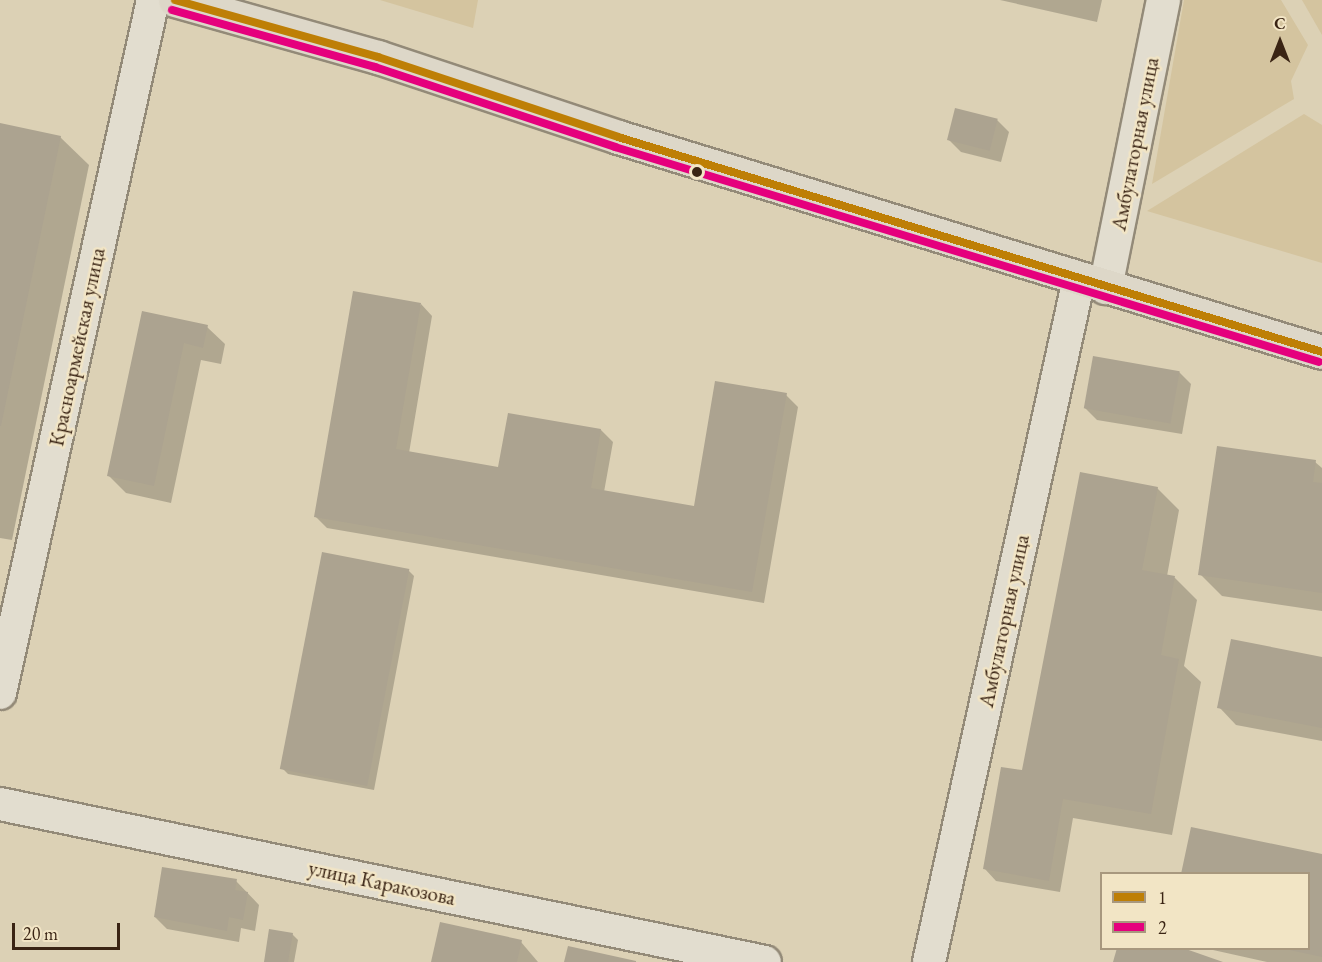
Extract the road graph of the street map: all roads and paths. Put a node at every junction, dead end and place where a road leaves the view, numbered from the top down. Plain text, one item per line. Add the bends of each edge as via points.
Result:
1 (153, 0) edge
2 (175, 0) edge
3 (1163, 0) edge
4 (1092, 283) junction
5 (1322, 352) edge
6 (0, 693) edge
7 (0, 804) edge
8 (765, 962) edge
9 (929, 962) edge

1 - 6 street, Красноармейская улица
2 - 4 main road via 378,57 618,137
3 - 4 street, Амбулаторная улица
4 - 5 main road
4 - 9 street, Амбулаторная улица
7 - 8 street, улица Каракозова

